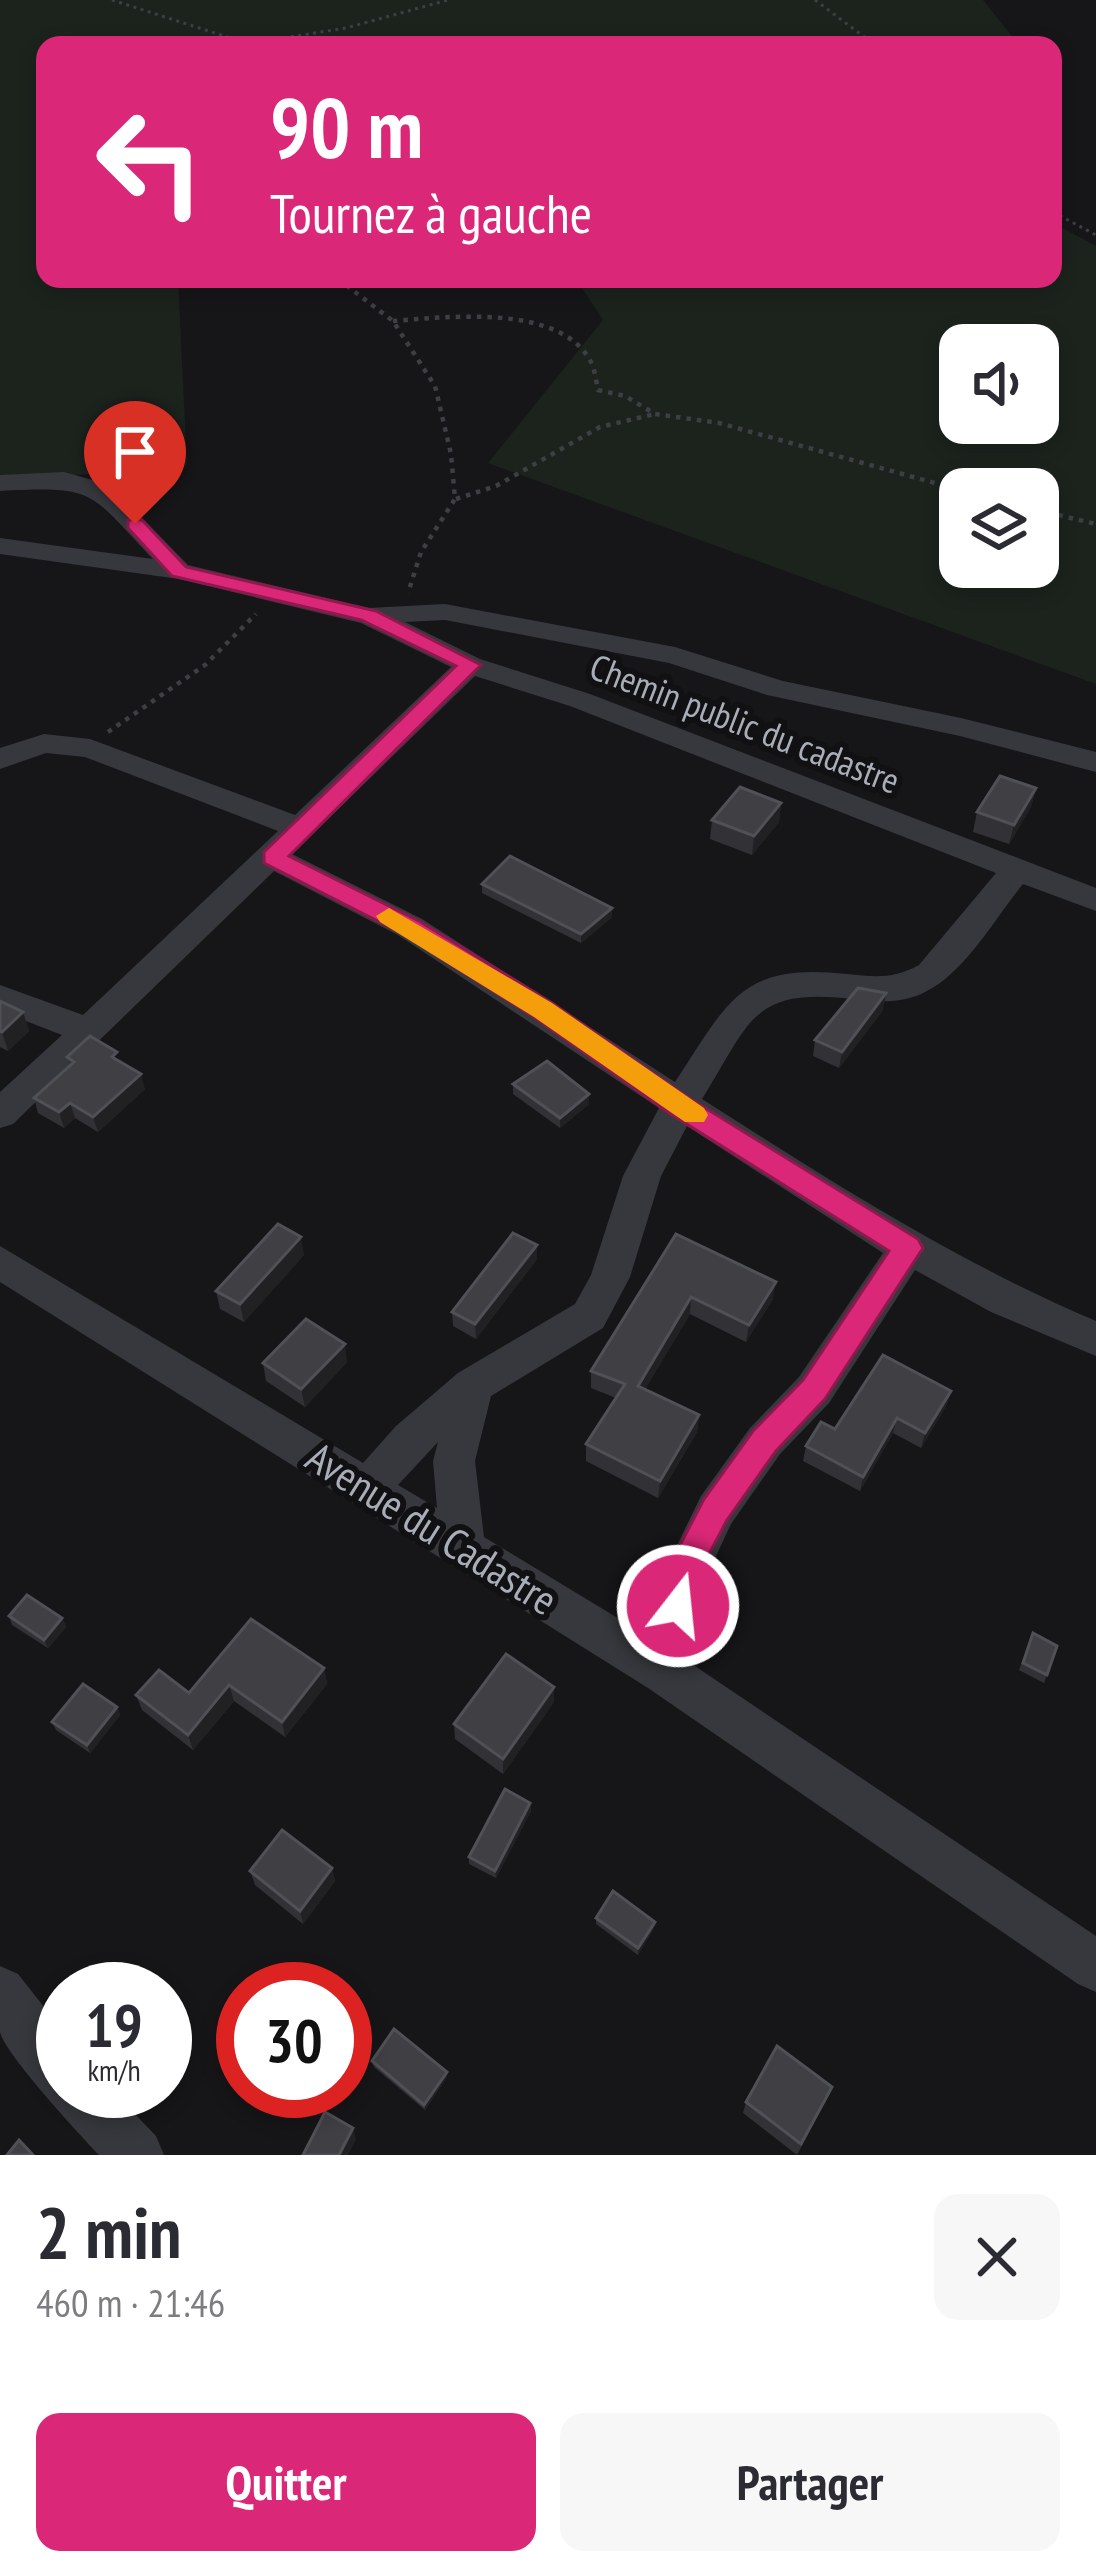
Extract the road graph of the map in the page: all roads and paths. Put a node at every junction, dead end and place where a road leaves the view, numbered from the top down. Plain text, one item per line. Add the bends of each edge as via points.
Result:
1 (112, 0) edge
2 (448, 0) edge
3 (814, 0) edge
4 (218, 36) edge
5 (294, 36) edge
6 (863, 36) edge
7 (1062, 217) edge
8 (1096, 235) edge
9 (350, 288) edge
10 (393, 321) junction
11 (655, 414) junction
12 (0, 483) edge
13 (939, 484) edge
14 (454, 499) junction
15 (1059, 515) edge
16 (1096, 524) edge
17 (0, 546) edge
18 (179, 572) junction
19 (272, 592) junction
20 (402, 613) junction
21 (368, 616) junction
22 (470, 665) junction
23 (90, 748) junction
24 (0, 759) edge
25 (1096, 762) edge
26 (300, 828) junction
27 (273, 857) junction
28 (1017, 869) junction
29 (1096, 900) edge
30 (0, 997) edge
31 (88, 1031) junction
32 (679, 1106) junction
33 (0, 1114) edge
34 (908, 1248) junction
35 (0, 1262) edge
36 (1096, 1339) edge
37 (473, 1386) junction
38 (368, 1489) junction
39 (463, 1546) junction
40 (664, 1672) junction
41 (1096, 1966) edge
42 (0, 1992) edge
43 (36, 2039) edge
44 (102, 2118) edge
45 (137, 2155) edge

1 - 4 path
2 - 5 path
3 - 6 path
7 - 8 path
9 - 10 path
10 - 11 path via 530,322 589,358 598,389
10 - 14 path via 435,386
11 - 13 path via 719,422
11 - 14 path via 600,427 496,486
12 - 18 street via 64,480 100,490
14 - 20 path via 421,552
15 - 16 path
17 - 18 street
18 - 19 street
19 - 21 street
19 - 23 path via 240,637 196,676
20 - 21 street
20 - 25 street via 445,612 676,656 777,689
21 - 22 street, Chemin public du cadastre
22 - 26 street
22 - 28 street, Chemin public du cadastre
23 - 24 street via 44,743
23 - 26 street
26 - 27 street
27 - 31 street
27 - 32 street via 429,939
28 - 29 street, Chemin public du cadastre
28 - 32 street via 931,974 909,986 804,981 742,1007
30 - 31 street
31 - 33 street
32 - 34 street
32 - 37 street via 642,1176 589,1316
34 - 36 street
34 - 40 street via 814,1390 716,1510 685,1574
35 - 38 street, Avenue du Cadastre
37 - 38 street via 410,1439
37 - 39 street via 454,1461
38 - 39 street, Avenue du Cadastre
39 - 40 street, Avenue du Cadastre
40 - 41 street, Avenue du Cadastre
42 - 43 street
44 - 45 street

